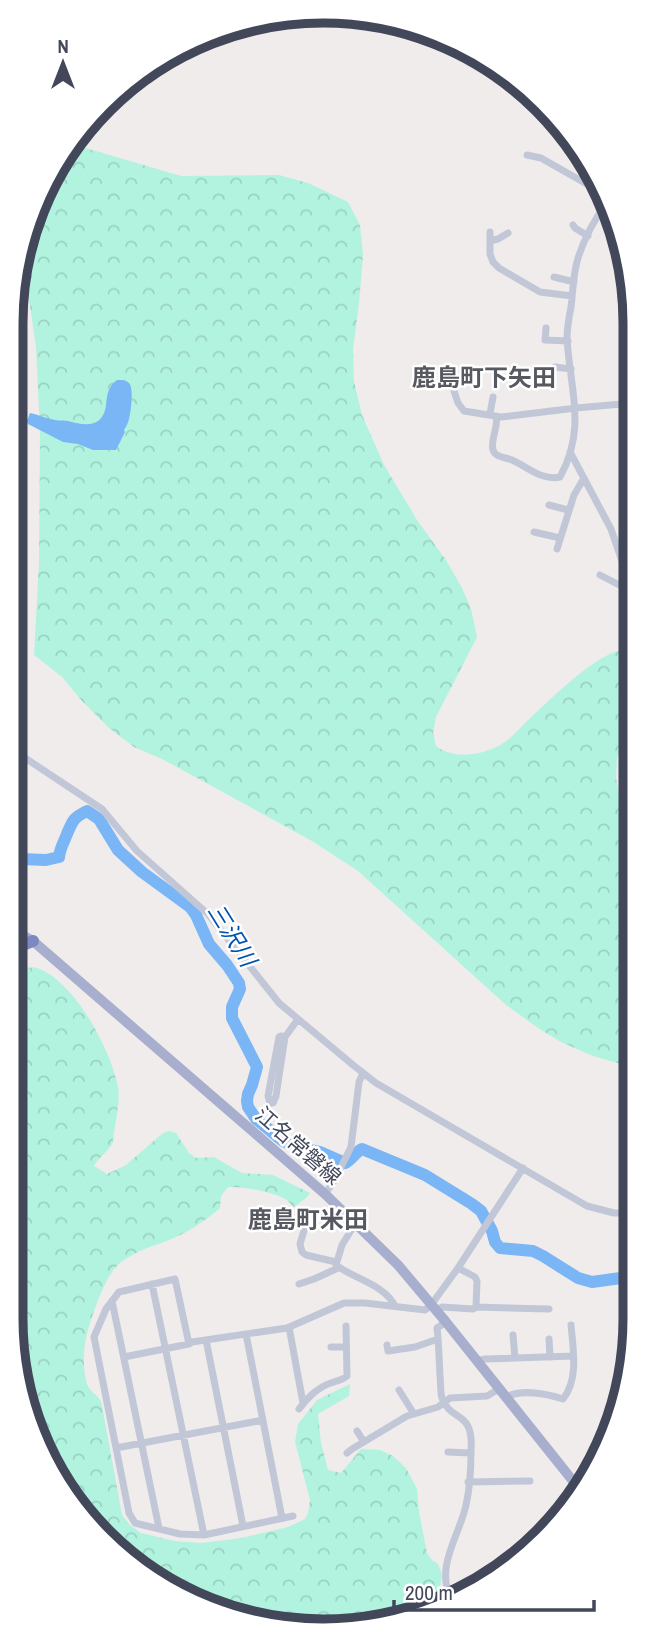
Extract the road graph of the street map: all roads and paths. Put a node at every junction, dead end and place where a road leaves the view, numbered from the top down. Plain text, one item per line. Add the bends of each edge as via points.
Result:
1 (527, 155) dead end
2 (590, 186) edge
3 (602, 212) edge
4 (573, 225) dead end
5 (508, 233) dead end
6 (588, 236) junction
7 (554, 277) dead end
8 (574, 282) junction
9 (572, 296) junction
10 (546, 328) dead end
11 (568, 341) junction
12 (555, 367) dead end
13 (571, 369) junction
14 (454, 391) dead end
15 (493, 397) dead end
16 (623, 404) edge
17 (576, 408) junction
18 (493, 415) junction
19 (569, 452) junction
20 (584, 478) junction
21 (549, 505) dead end
22 (568, 510) junction
23 (534, 532) dead end
24 (560, 538) junction
25 (557, 549) dead end
26 (623, 564) edge
27 (600, 575) dead end
28 (623, 587) edge
29 (23, 757) edge
30 (23, 936) edge
31 (33, 941) junction
32 (23, 945) edge
33 (298, 1019) junction
34 (285, 1037) junction
35 (363, 1073) junction
36 (523, 1168) junction
37 (325, 1194) junction
38 (623, 1213) edge
39 (306, 1224) dead end
40 (355, 1224) junction
41 (337, 1265) junction
42 (458, 1268) junction
43 (302, 1274) dead end
44 (314, 1279) junction
45 (152, 1284) junction
46 (299, 1284) dead end
47 (112, 1301) junction
48 (395, 1306) junction
49 (476, 1307) junction
50 (434, 1308) junction
51 (549, 1309) dead end
52 (446, 1322) junction
53 (571, 1325) dead end
54 (346, 1326) dead end
55 (289, 1327) junction
56 (246, 1334) junction
57 (513, 1335) dead end
58 (438, 1339) junction
59 (549, 1339) dead end
60 (206, 1340) junction
61 (189, 1344) junction
62 (387, 1345) dead end
63 (331, 1347) dead end
64 (346, 1347) junction
65 (166, 1349) junction
66 (573, 1356) junction
67 (124, 1357) junction
68 (550, 1357) junction
69 (514, 1358) junction
70 (477, 1361) junction
71 (399, 1390) dead end
72 (503, 1393) junction
73 (445, 1403) junction
74 (414, 1413) junction
75 (263, 1420) junction
76 (224, 1427) junction
77 (357, 1431) dead end
78 (183, 1435) junction
79 (364, 1442) junction
80 (141, 1443) junction
81 (116, 1448) junction
82 (448, 1452) dead end
83 (347, 1453) dead end
84 (471, 1453) junction
85 (530, 1481) dead end
86 (468, 1482) junction
87 (575, 1483) edge
88 (293, 1516) dead end
89 (282, 1518) junction
90 (243, 1526) junction
91 (159, 1528) junction
92 (204, 1535) junction
93 (448, 1592) edge

1 - 2 street
3 - 6 street
4 - 6 street
5 - 9 street via 498,239 490,237 493,262 540,292
6 - 8 street
7 - 8 street
8 - 9 street
9 - 11 street
10 - 11 street via 545,340
11 - 13 street
12 - 13 street
13 - 17 street
14 - 18 street via 464,415
15 - 18 street
16 - 17 street
17 - 18 street
17 - 19 street
18 - 19 street via 498,425 493,446 499,456 557,478
19 - 20 street
20 - 22 street
20 - 26 street via 611,529
21 - 22 street
22 - 24 street
23 - 24 street
24 - 25 street
27 - 28 street
29 - 33 street via 102,809 142,856 201,907 268,991
30 - 31 main road, 江名常磐線
31 - 32 highway
31 - 37 main road, 江名常磐線
33 - 34 street
33 - 35 street
34 - 34 street via 276,1096 270,1103 279,1038
35 - 36 street
35 - 37 street via 351,1147
36 - 38 street via 587,1206
36 - 42 street
37 - 40 main road, 江名常磐線
39 - 41 street via 302,1252
40 - 41 street
40 - 50 main road, 江名常磐線
41 - 44 street
41 - 48 street via 384,1293
42 - 49 street via 477,1281
42 - 50 street
43 - 44 street
44 - 46 street
45 - 47 street via 118,1292
45 - 61 street via 176,1279
45 - 65 street
47 - 67 street
47 - 81 street via 94,1337
48 - 50 street
48 - 55 street via 344,1303
49 - 50 street
49 - 51 street
50 - 52 main road, 江名常磐線
52 - 58 street via 438,1328
52 - 70 main road, 江名常磐線
53 - 66 street
54 - 64 street
55 - 56 street
55 - 64 street via 301,1406 313,1393 347,1376
56 - 60 street
56 - 75 street
57 - 69 street
58 - 62 street via 397,1350 388,1351
58 - 73 street
59 - 68 street
60 - 61 street
60 - 76 street
61 - 65 street
63 - 64 street
65 - 67 street
65 - 78 street
66 - 68 street
66 - 72 street via 571,1384 563,1399
67 - 80 street
68 - 69 street
69 - 70 street
70 - 72 main road, 江名常磐線
71 - 74 street
72 - 73 street via 450,1398
72 - 87 main road, 江名常磐線
73 - 74 street
73 - 84 street via 468,1425
74 - 79 street
75 - 76 street
75 - 89 street
76 - 78 street
76 - 90 street
77 - 79 street
78 - 80 street
78 - 92 street
79 - 83 street
80 - 81 street
80 - 91 street
81 - 91 street via 129,1513 135,1523
82 - 84 street
84 - 86 street
85 - 86 street
86 - 93 street via 466,1505 445,1569
88 - 89 street
89 - 90 street
90 - 92 street
91 - 92 street

